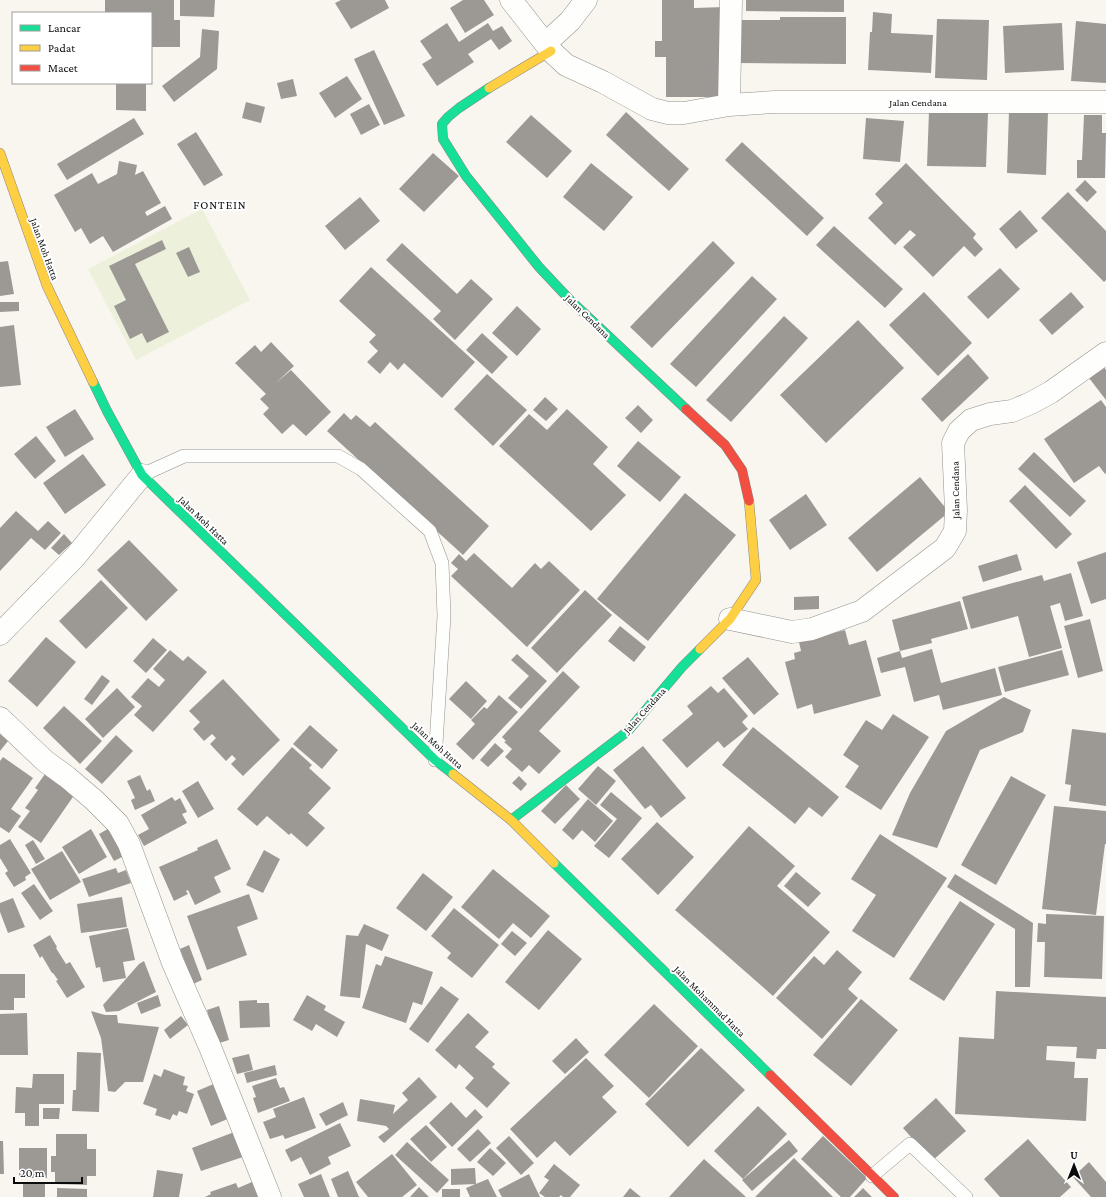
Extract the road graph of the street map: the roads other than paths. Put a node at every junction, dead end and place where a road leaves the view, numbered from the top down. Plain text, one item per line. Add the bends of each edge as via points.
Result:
1 (511, 0) edge
2 (586, 0) edge
3 (731, 0) edge
4 (549, 47) junction
5 (1106, 102) edge
6 (729, 105) junction
7 (0, 153) edge
8 (1106, 353) edge
9 (142, 475) junction
10 (730, 619) junction
11 (0, 634) edge
12 (0, 718) edge
13 (435, 760) junction
14 (511, 820) junction
15 (872, 1176) junction
16 (270, 1197) edge
17 (894, 1197) edge
18 (966, 1197) edge

1 - 4 street, Jalan Cendana
2 - 4 street
3 - 6 street
4 - 6 street, Jalan Cendana via 566,65 652,109 684,113
4 - 10 main road, Jalan Cendana via 448,116 442,124 443,139 466,176 539,267 570,300 726,445 742,470 750,506 756,580
5 - 6 street, Jalan Cendana via 775,102
7 - 9 main road, Jalan Moh Hatta via 47,286 107,411
8 - 10 street, Jalan Cendana via 1031,403 1012,411 971,420 959,431 954,442 955,530 945,548 862,611 812,629 792,632
9 - 11 street via 75,557
9 - 13 main road, Jalan Moh Hatta
9 - 13 lane via 184,456 338,456 361,469 430,531 442,563 444,616
10 - 14 main road, Jalan Cendana via 682,667 628,731
12 - 16 street via 118,824 129,844 173,963
13 - 14 main road, Jalan Moh Hatta
14 - 15 main road, Jalan Mohammad Hatta
15 - 17 main road, Jalan Mohammad Hatta
15 - 18 lane via 910,1144

